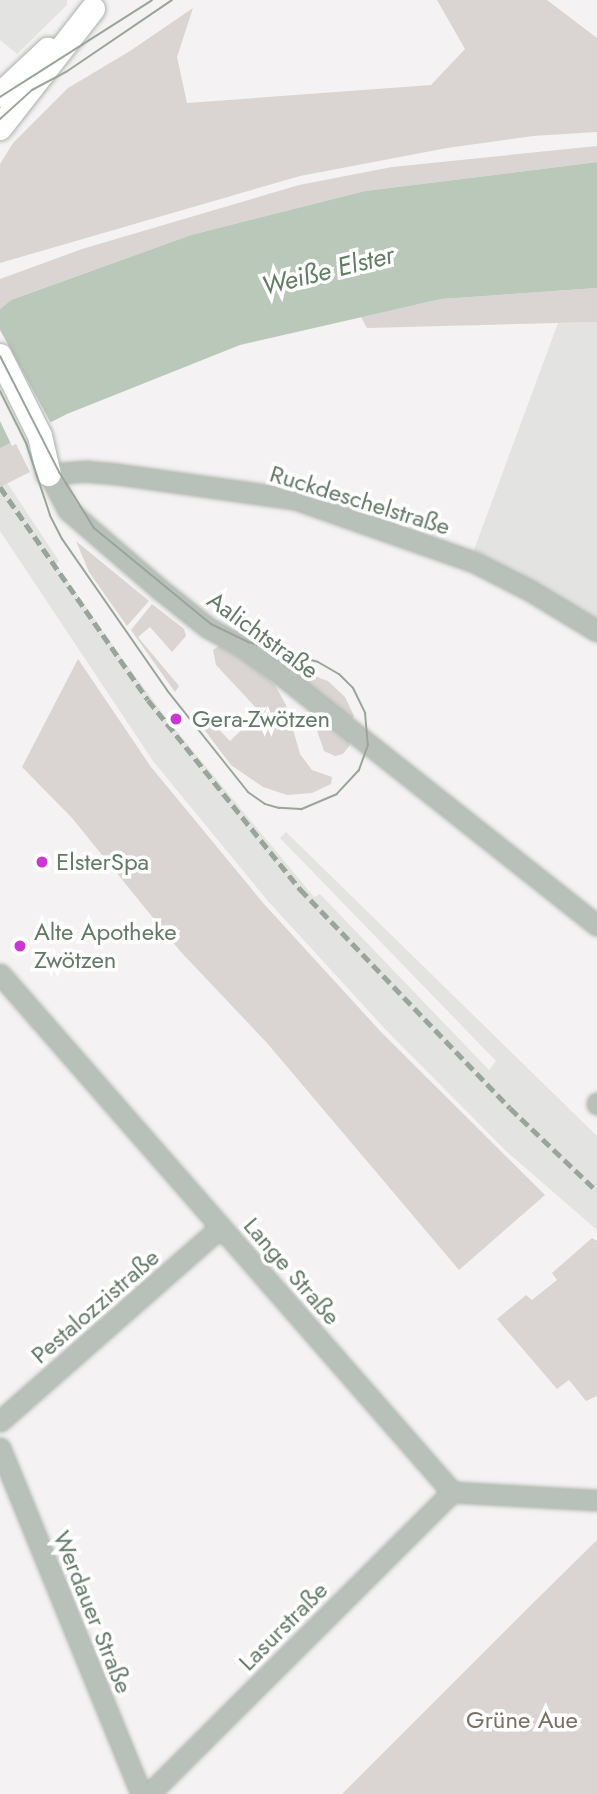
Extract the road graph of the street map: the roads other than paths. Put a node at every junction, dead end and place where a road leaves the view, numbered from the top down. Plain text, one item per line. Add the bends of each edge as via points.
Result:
1 (98, 4) edge
2 (0, 95) edge
3 (0, 128) edge
4 (0, 356) edge
5 (0, 391) edge
6 (33, 439) junction
7 (49, 474) junction
8 (597, 631) edge
9 (597, 925) edge
10 (0, 974) edge
11 (221, 1227) junction
12 (0, 1421) edge
13 (0, 1448) edge
14 (452, 1492) junction
15 (597, 1500) edge
16 (141, 1794) edge
17 (149, 1794) edge

1 - 2 main road
1 - 3 main road
4 - 6 main road
5 - 6 main road
6 - 7 main road
7 - 8 street, Ruckdeschelstraße via 118,474 295,499 474,562
7 - 9 street, Aalichtstraße via 68,510 161,589 285,678
10 - 11 street, Lange Straße
11 - 12 street, Pestalozzistraße
11 - 14 street, Lange Straße
13 - 16 street, Werdauer Straße
14 - 15 street
14 - 17 street, Lasurstraße

